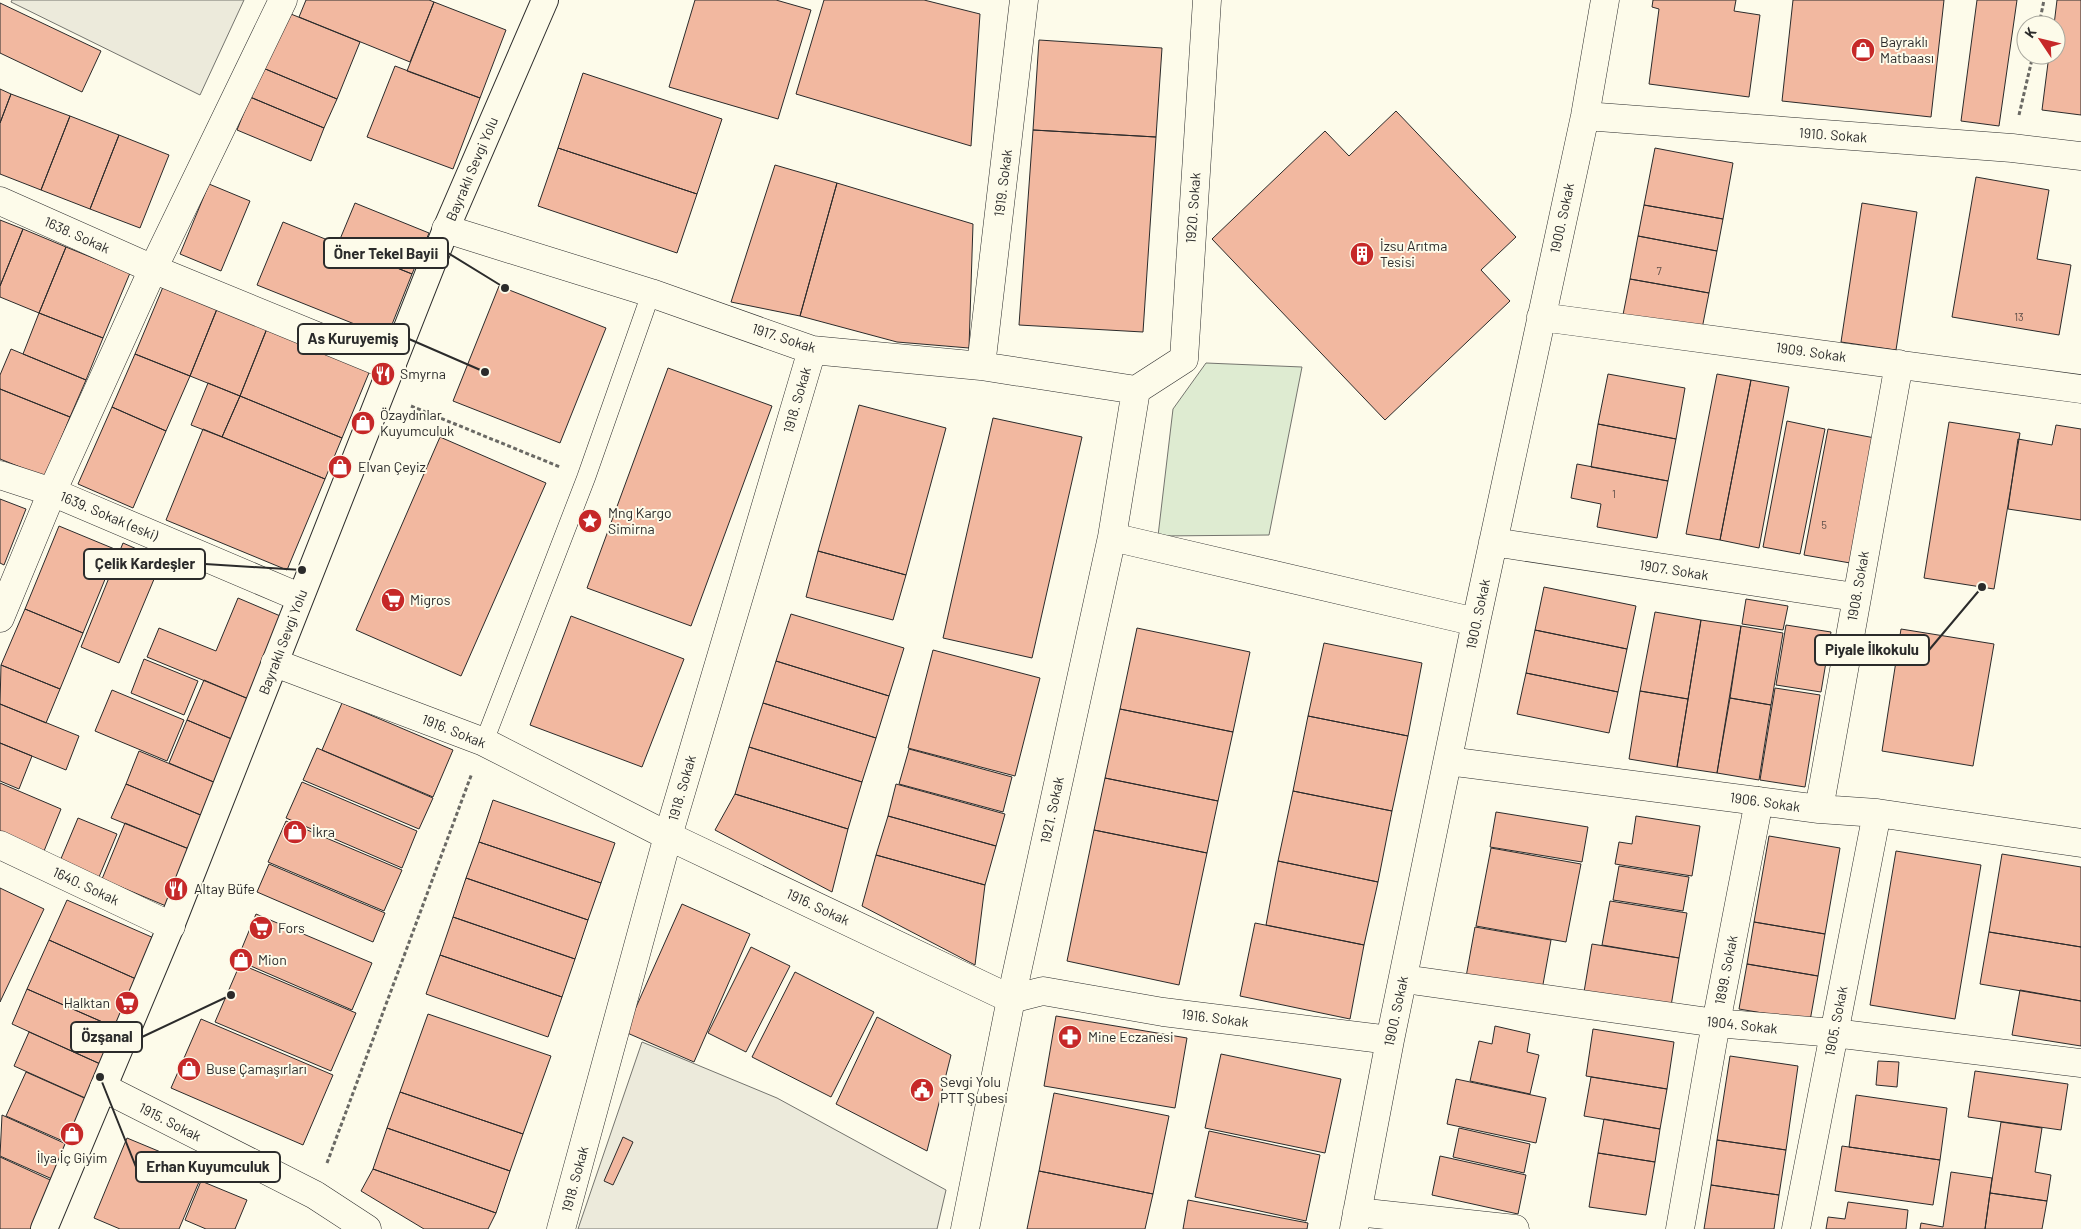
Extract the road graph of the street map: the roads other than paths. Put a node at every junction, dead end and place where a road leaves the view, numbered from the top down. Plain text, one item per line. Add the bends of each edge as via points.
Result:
1 (283, 0) edge
2 (545, 0) edge
3 (1024, 0) edge
4 (1207, 0) edge
5 (1605, 0) edge
6 (1585, 116) junction
7 (2081, 156) edge
8 (0, 201) edge
9 (446, 229) junction
10 (153, 269) junction
11 (651, 293) junction
12 (1541, 317) junction
13 (812, 350) junction
14 (1899, 364) junction
15 (392, 366) junction
16 (981, 366) junction
17 (2081, 389) edge
18 (1136, 390) junction
19 (0, 475) edge
20 (52, 492) junction
21 (1112, 537) junction
22 (1494, 542) junction
23 (300, 597) junction
24 (1855, 597) junction
25 (0, 618) edge
26 (1476, 622) junction
27 (275, 663) junction
28 (484, 742) junction
29 (1448, 761) junction
30 (1758, 801) junction
31 (1819, 809) junction
32 (1877, 813) junction
33 (668, 836) junction
34 (2081, 843) edge
35 (0, 845) edge
36 (171, 926) junction
37 (1404, 979) junction
38 (1011, 998) junction
39 (1716, 1023) junction
40 (1834, 1034) junction
41 (1390, 1040) junction
42 (2081, 1063) edge
43 (104, 1088) junction
44 (1355, 1220) edge
45 (44, 1229) edge
46 (368, 1229) edge
47 (561, 1229) edge
48 (964, 1229) edge
49 (1515, 1229) edge
50 (1680, 1229) edge
51 (1796, 1229) edge

1 - 10 street
2 - 9 street, Bayraklı Sevgi Yolu
3 - 16 street, 1919. Sokak
4 - 18 street, 1920. Sokak via 1184,359
5 - 6 street, 1900. Sokak
6 - 7 street, 1910. Sokak
6 - 12 street, 1900. Sokak
8 - 10 street, 1638. Sokak
9 - 11 street, 1917. Sokak
9 - 15 street, Bayraklı Sevgi Yolu
10 - 15 street, 1638. Sokak
10 - 20 street
11 - 13 street, 1917. Sokak
11 - 28 lane via 586,478
12 - 14 street, 1909. Sokak
12 - 22 street, 1900. Sokak
13 - 16 street, 1917. Sokak
13 - 33 street, 1918. Sokak
14 - 17 street, 1909. Sokak
14 - 24 street, 1908. Sokak
15 - 23 street, Bayraklı Sevgi Yolu
16 - 18 street, 1917. Sokak
18 - 21 street, 1921. Sokak
19 - 20 street, 1639. Sokak (eski)
20 - 23 street, 1639. Sokak (eski)
20 - 25 street
21 - 26 street
21 - 38 street, 1921. Sokak
22 - 24 street, 1907. Sokak
22 - 26 street, 1900. Sokak
23 - 27 street, Bayraklı Sevgi Yolu
24 - 31 street, 1908. Sokak
26 - 29 street, 1900. Sokak
27 - 28 street, 1916. Sokak
27 - 36 street, Bayraklı Sevgi Yolu
28 - 33 street, 1916. Sokak
29 - 30 street, 1906. Sokak
29 - 37 street, 1900. Sokak
30 - 31 street, 1906. Sokak
30 - 39 street, 1899. Sokak
31 - 32 street, 1906. Sokak
32 - 34 street, 1906. Sokak
32 - 40 street, 1905. Sokak
33 - 38 street, 1916. Sokak
33 - 47 street, 1918. Sokak
35 - 36 street, 1640. Sokak
36 - 43 street, Bayraklı Sevgi Yolu
37 - 39 street, 1904. Sokak
37 - 41 street, 1900. Sokak
38 - 41 street, 1916. Sokak via 1043,991 1163,1012
38 - 48 street, 1921. Sokak
39 - 40 street, 1904. Sokak
39 - 50 street, 1899. Sokak
40 - 42 street, 1904. Sokak
40 - 51 street, 1905. Sokak
41 - 44 street, 1900. Sokak
43 - 45 street, Bayraklı Sevgi Yolu
43 - 46 street, 1915. Sokak via 315,1195
44 - 49 street

